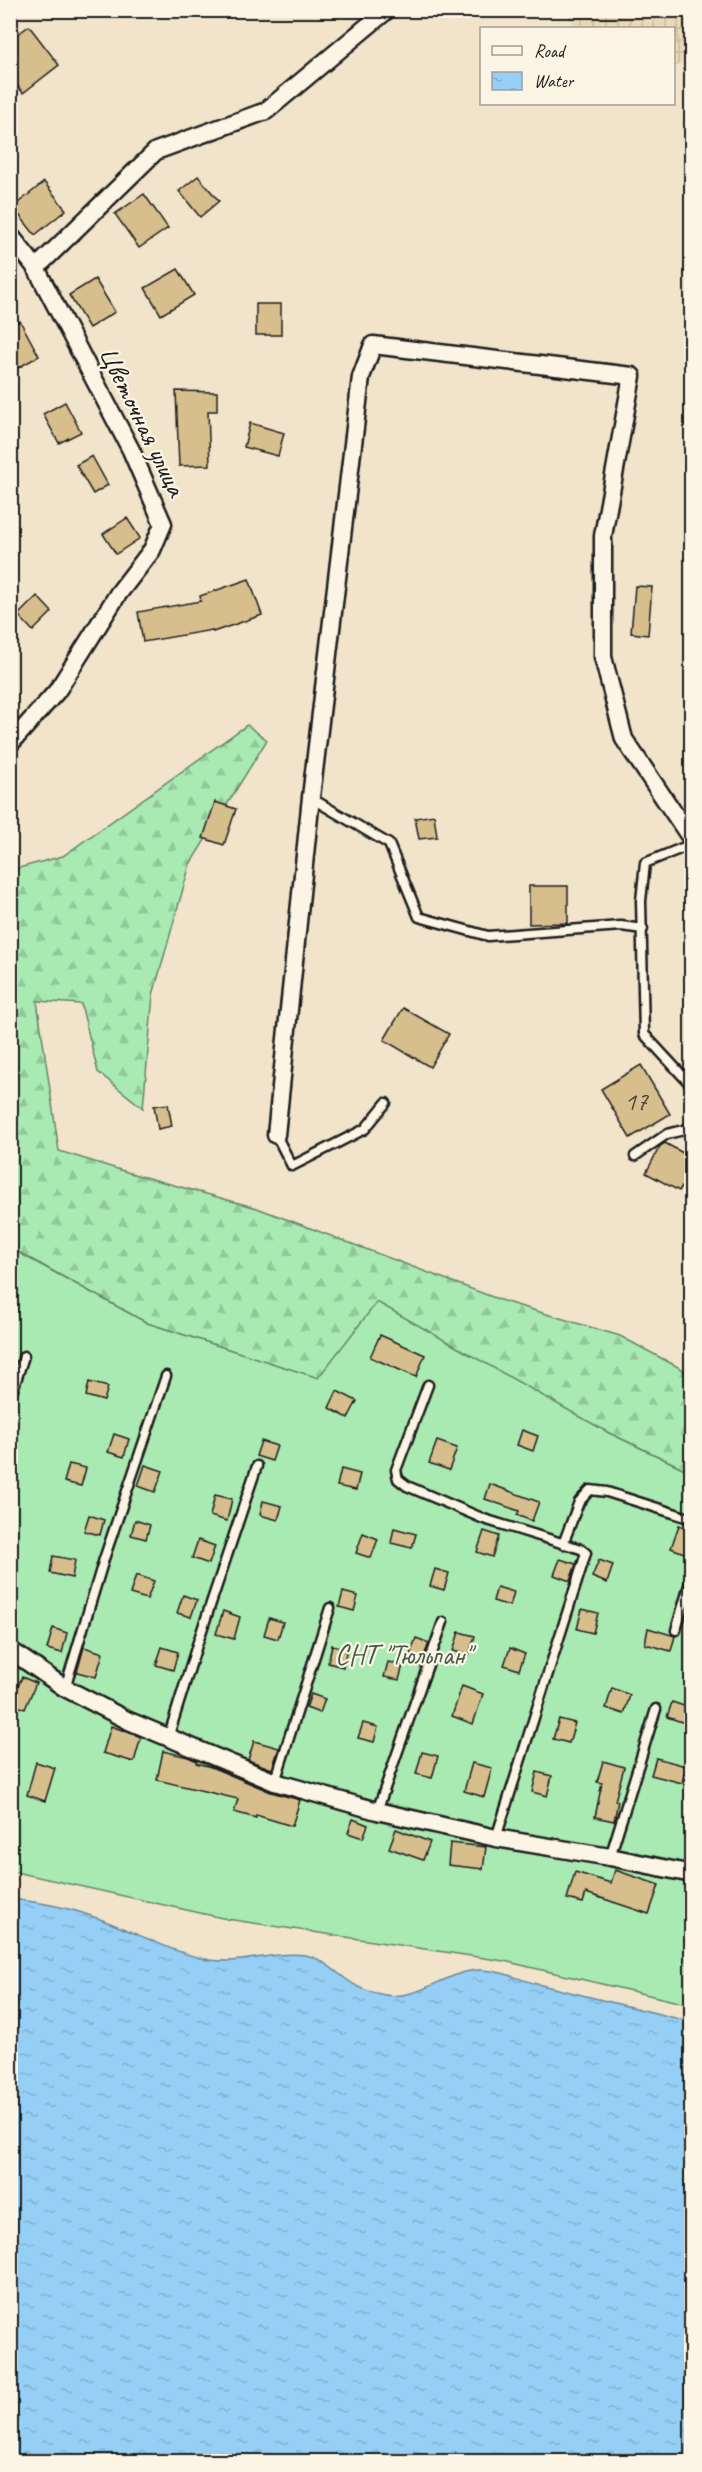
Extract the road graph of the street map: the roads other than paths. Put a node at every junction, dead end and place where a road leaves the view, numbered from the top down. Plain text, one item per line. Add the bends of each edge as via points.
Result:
1 (387, 10) edge
2 (10, 235) edge
3 (36, 268) junction
4 (10, 744) edge
5 (311, 797) junction
6 (692, 837) edge
7 (692, 844) edge
8 (643, 929) junction
9 (692, 1086) edge
10 (386, 1103) dead end
11 (692, 1128) edge
12 (276, 1135) joint
13 (634, 1156) dead end
14 (24, 1356) dead end
15 (166, 1376) dead end
16 (428, 1385) dead end
17 (10, 1399) edge
18 (257, 1466) dead end
19 (692, 1519) edge
20 (563, 1544) junction
21 (692, 1575) edge
22 (330, 1608) dead end
23 (443, 1622) dead end
24 (676, 1630) dead end
25 (10, 1650) edge
26 (64, 1688) junction
27 (656, 1709) dead end
28 (168, 1738) junction
29 (275, 1782) junction
30 (377, 1811) junction
31 (496, 1838) junction
32 (610, 1857) junction
33 (692, 1874) edge

1 - 3 street via 266,111 156,151
2 - 3 street, Цветочная улица
3 - 4 street, Цветочная улица via 131,450 163,524 152,550 118,594 57,691
5 - 6 street via 361,377 373,345 632,376 603,536 603,657 624,739
5 - 8 lane via 389,844 419,917 488,936 621,926
5 - 12 street
7 - 8 lane via 645,863
8 - 9 lane via 644,1034
10 - 12 lane via 365,1129 292,1166
11 - 13 lane via 667,1134
14 - 17 lane
15 - 26 lane
16 - 20 lane via 396,1470 398,1479 484,1519
18 - 28 lane
19 - 20 lane via 590,1490 579,1502
20 - 31 lane via 581,1549 586,1553 585,1559
21 - 24 lane
22 - 29 lane
23 - 30 lane
25 - 26 street
26 - 28 street
27 - 32 lane
28 - 29 street
29 - 30 street
30 - 31 street
31 - 32 street
32 - 33 street

